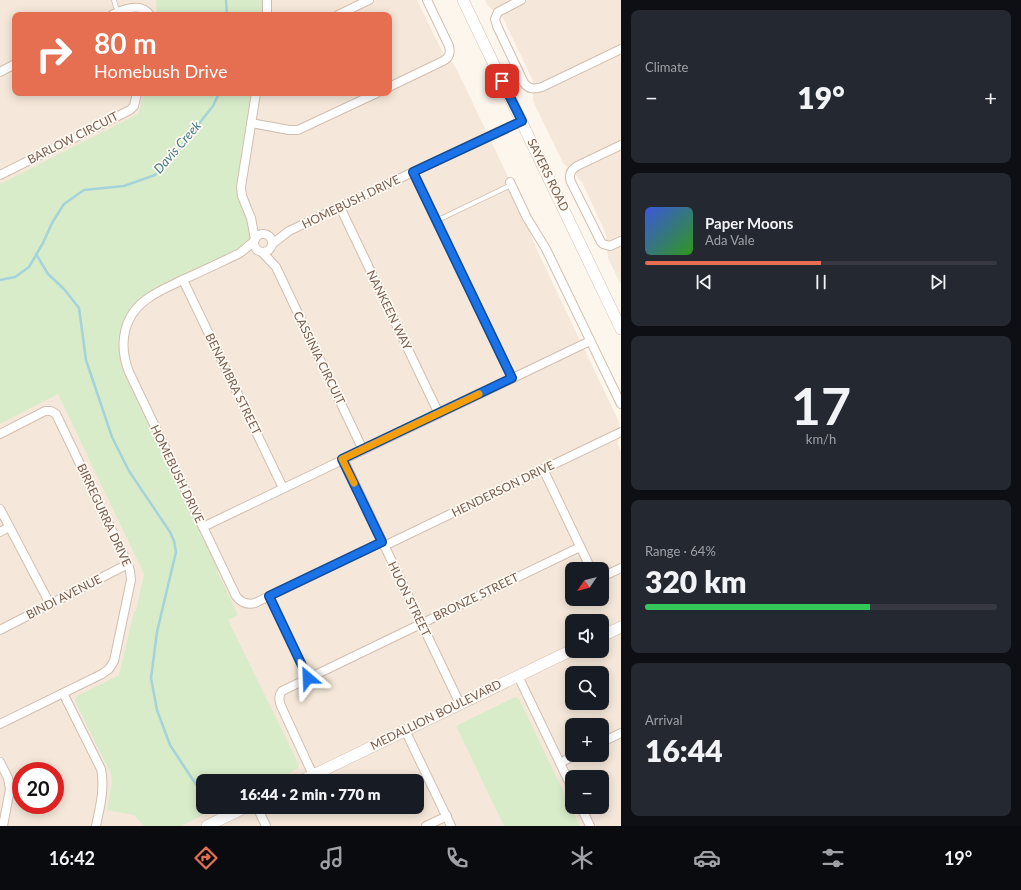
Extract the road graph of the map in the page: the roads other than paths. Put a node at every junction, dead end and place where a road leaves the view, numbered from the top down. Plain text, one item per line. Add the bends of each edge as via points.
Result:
1 (114, 0) edge
2 (267, 0) edge
3 (369, 0) edge
4 (427, 0) edge
5 (463, 0) edge
6 (521, 0) edge
7 (115, 12) edge
8 (119, 12) edge
9 (148, 12) edge
10 (266, 12) edge
11 (344, 12) edge
12 (621, 49) edge
13 (12, 66) edge
14 (0, 72) edge
15 (392, 86) edge
16 (137, 96) edge
17 (256, 96) edge
18 (371, 96) edge
19 (522, 121) junction
20 (251, 123) junction
21 (621, 145) edge
22 (413, 172) junction
23 (0, 175) edge
24 (511, 184) joint
25 (340, 207) junction
26 (251, 218) junction
27 (436, 221) junction
28 (289, 231) junction
29 (266, 234) junction
30 (255, 240) junction
31 (621, 241) edge
32 (272, 246) junction
33 (261, 251) junction
34 (240, 253) junction
35 (276, 266) junction
36 (183, 280) junction
37 (621, 328) edge
38 (590, 341) junction
39 (512, 378) junction
40 (621, 404) edge
41 (439, 414) junction
42 (621, 432) edge
43 (0, 434) edge
44 (363, 450) junction
45 (342, 459) junction
46 (543, 469) junction
47 (283, 488) junction
48 (0, 509) edge
49 (203, 526) junction
50 (9, 527) junction
51 (0, 532) edge
52 (383, 544) junction
53 (580, 547) junction
54 (588, 562) edge
55 (128, 564) junction
56 (621, 568) edge
57 (609, 574) edge
58 (269, 596) junction
59 (50, 604) junction
60 (421, 623) junction
61 (621, 627) edge
62 (0, 630) edge
63 (609, 633) edge
64 (565, 653) edge
65 (518, 676) junction
66 (308, 678) junction
67 (63, 693) junction
68 (460, 704) junction
69 (0, 724) edge
70 (405, 730) junction
71 (621, 733) edge
72 (609, 739) edge
73 (565, 760) edge
74 (0, 762) edge
75 (560, 762) junction
76 (565, 773) edge
77 (314, 774) edge
78 (316, 774) edge
79 (232, 814) edge
80 (260, 814) edge
81 (584, 814) edge
82 (447, 816) junction
83 (3, 826) edge
84 (96, 826) edge
85 (207, 826) edge
86 (266, 826) edge
87 (426, 826) edge
88 (451, 826) edge
89 (590, 826) edge

1 - 7 lane
2 - 10 street
3 - 11 street
4 - 15 street via 450,46 449,56
5 - 19 street, SAYERS ROAD
6 - 12 street via 501,10 495,19 524,83 530,89 542,87
8 - 9 street via 141,8
13 - 14 street
16 - 23 street, BARLOW CIRCUIT via 130,110
17 - 20 street
18 - 20 street via 298,130
19 - 22 street, HOMEBUSH DRIVE
19 - 37 street, SAYERS ROAD
20 - 26 street via 241,187 243,200
21 - 31 street via 577,166 570,176 601,242 605,246 610,246
22 - 25 street, HOMEBUSH DRIVE
22 - 27 street
24 - 27 lane
24 - 38 street via 527,218 546,249
25 - 28 street, HOMEBUSH DRIVE
25 - 41 street, NANKEEN WAY
26 - 29 street
26 - 30 street
27 - 39 street
28 - 29 street, HOMEBUSH DRIVE
28 - 32 street, HOMEBUSH DRIVE
29 - 30 street via 259,235
29 - 32 street via 272,240
30 - 33 street via 255,247
30 - 34 street, HOMEBUSH DRIVE
32 - 33 street
32 - 35 street, CASSINIA CIRCUIT
33 - 34 street, HOMEBUSH DRIVE
33 - 35 street, CASSINIA CIRCUIT
34 - 36 street, HOMEBUSH DRIVE
35 - 44 street, CASSINIA CIRCUIT
36 - 47 street, BENAMBRA STREET
36 - 49 street, HOMEBUSH DRIVE via 148,297 135,310 125,331 123,354 129,372
38 - 39 street
38 - 40 street
39 - 41 street
41 - 44 street
42 - 46 street, HENDERSON DRIVE
43 - 55 street, BIRREGURRA DRIVE via 42,412 51,411 56,414
44 - 45 street
45 - 47 street
45 - 52 street, HUON STREET
46 - 52 street, HENDERSON DRIVE
46 - 53 street
47 - 49 street
48 - 50 street
49 - 58 street, HOMEBUSH DRIVE via 238,599 251,604
50 - 51 street
50 - 59 street
52 - 58 street, HOMEBUSH DRIVE
52 - 60 street, HUON STREET
53 - 54 street
53 - 60 street, BRONZE STREET
55 - 59 street, BINDI AVENUE
55 - 67 street, BIRREGURRA DRIVE via 131,585 114,661 102,674
56 - 57 street
58 - 66 lane
59 - 62 street, BINDI AVENUE
60 - 66 street, BRONZE STREET
60 - 68 street, HUON STREET
61 - 63 street
64 - 65 street, MEDALLION BOULEVARD
65 - 68 street, MEDALLION BOULEVARD
65 - 75 street
66 - 77 street, BRONZE STREET via 282,691 279,698 280,706
67 - 69 street, BIRREGURRA DRIVE
67 - 84 street via 101,769 103,790
68 - 70 street, MEDALLION BOULEVARD
70 - 78 street, MEDALLION BOULEVARD
70 - 82 street
71 - 72 street
73 - 75 street
74 - 83 street via 10,789
75 - 76 street
79 - 85 street
80 - 86 street
81 - 89 street
82 - 87 street
82 - 88 street

